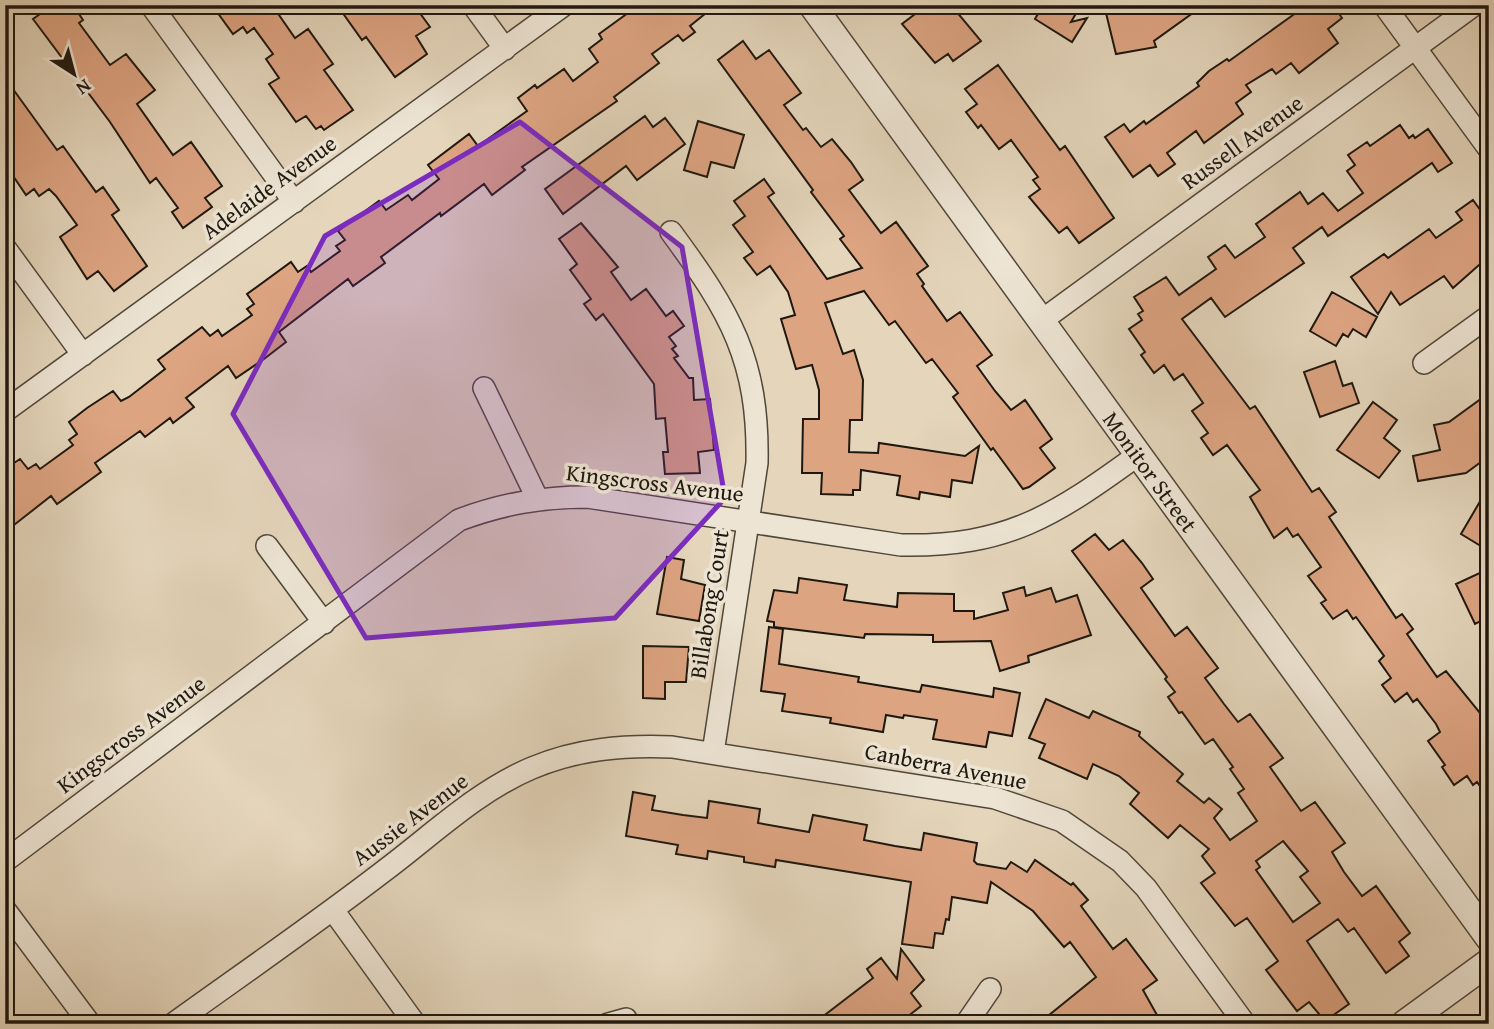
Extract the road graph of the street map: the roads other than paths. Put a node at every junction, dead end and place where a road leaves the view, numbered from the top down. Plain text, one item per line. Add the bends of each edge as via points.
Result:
1 (151, 5) edge
2 (473, 5) edge
3 (564, 5) edge
4 (812, 5) edge
5 (1384, 5) edge
6 (1474, 5) edge
7 (1415, 48) junction
8 (505, 49) junction
9 (1489, 149) edge
10 (294, 202) junction
11 (671, 232) dead end
12 (5, 248) edge
13 (1489, 316) edge
14 (1041, 321) junction
15 (83, 355) junction
16 (1424, 363) dead end
17 (484, 388) dead end
18 (5, 411) edge
19 (1138, 455) junction
20 (537, 498) junction
21 (749, 521) junction
22 (267, 545) dead end
23 (324, 623) junction
24 (713, 753) junction
25 (5, 861) edge
26 (5, 910) edge
27 (333, 910) junction
28 (1489, 938) edge
29 (1489, 962) edge
30 (990, 989) dead end
31 (90, 1024) edge
32 (173, 1024) edge
33 (415, 1024) edge
34 (966, 1024) edge
35 (1245, 1024) edge
36 (1404, 1024) edge

1 - 10 street
2 - 8 street
3 - 8 street, Adelaide Avenue
4 - 14 street, Monitor Street
5 - 7 street
6 - 7 street, Russell Avenue
7 - 9 street
7 - 14 street, Russell Avenue
8 - 10 street, Adelaide Avenue
10 - 15 street, Adelaide Avenue
11 - 21 street, Billabong Court via 729,317 744,351 758,425
12 - 15 street
13 - 16 street
14 - 19 street, Monitor Street
15 - 18 street, Adelaide Avenue
17 - 20 street
19 - 21 street, Kingscross Avenue via 1039,521 976,541 901,545
19 - 28 street, Monitor Street
20 - 21 street, Kingscross Avenue via 587,497
20 - 23 street, Kingscross Avenue via 459,520
21 - 24 street, Billabong Court
22 - 23 street
23 - 25 street, Kingscross Avenue
24 - 27 street, Aussie Avenue via 634,745 597,748 529,769 496,786
24 - 35 street, Canberra Avenue via 995,798 1062,821 1120,861 1146,888
26 - 31 street
27 - 32 street, Aussie Avenue
27 - 33 street
29 - 36 street
30 - 34 street

